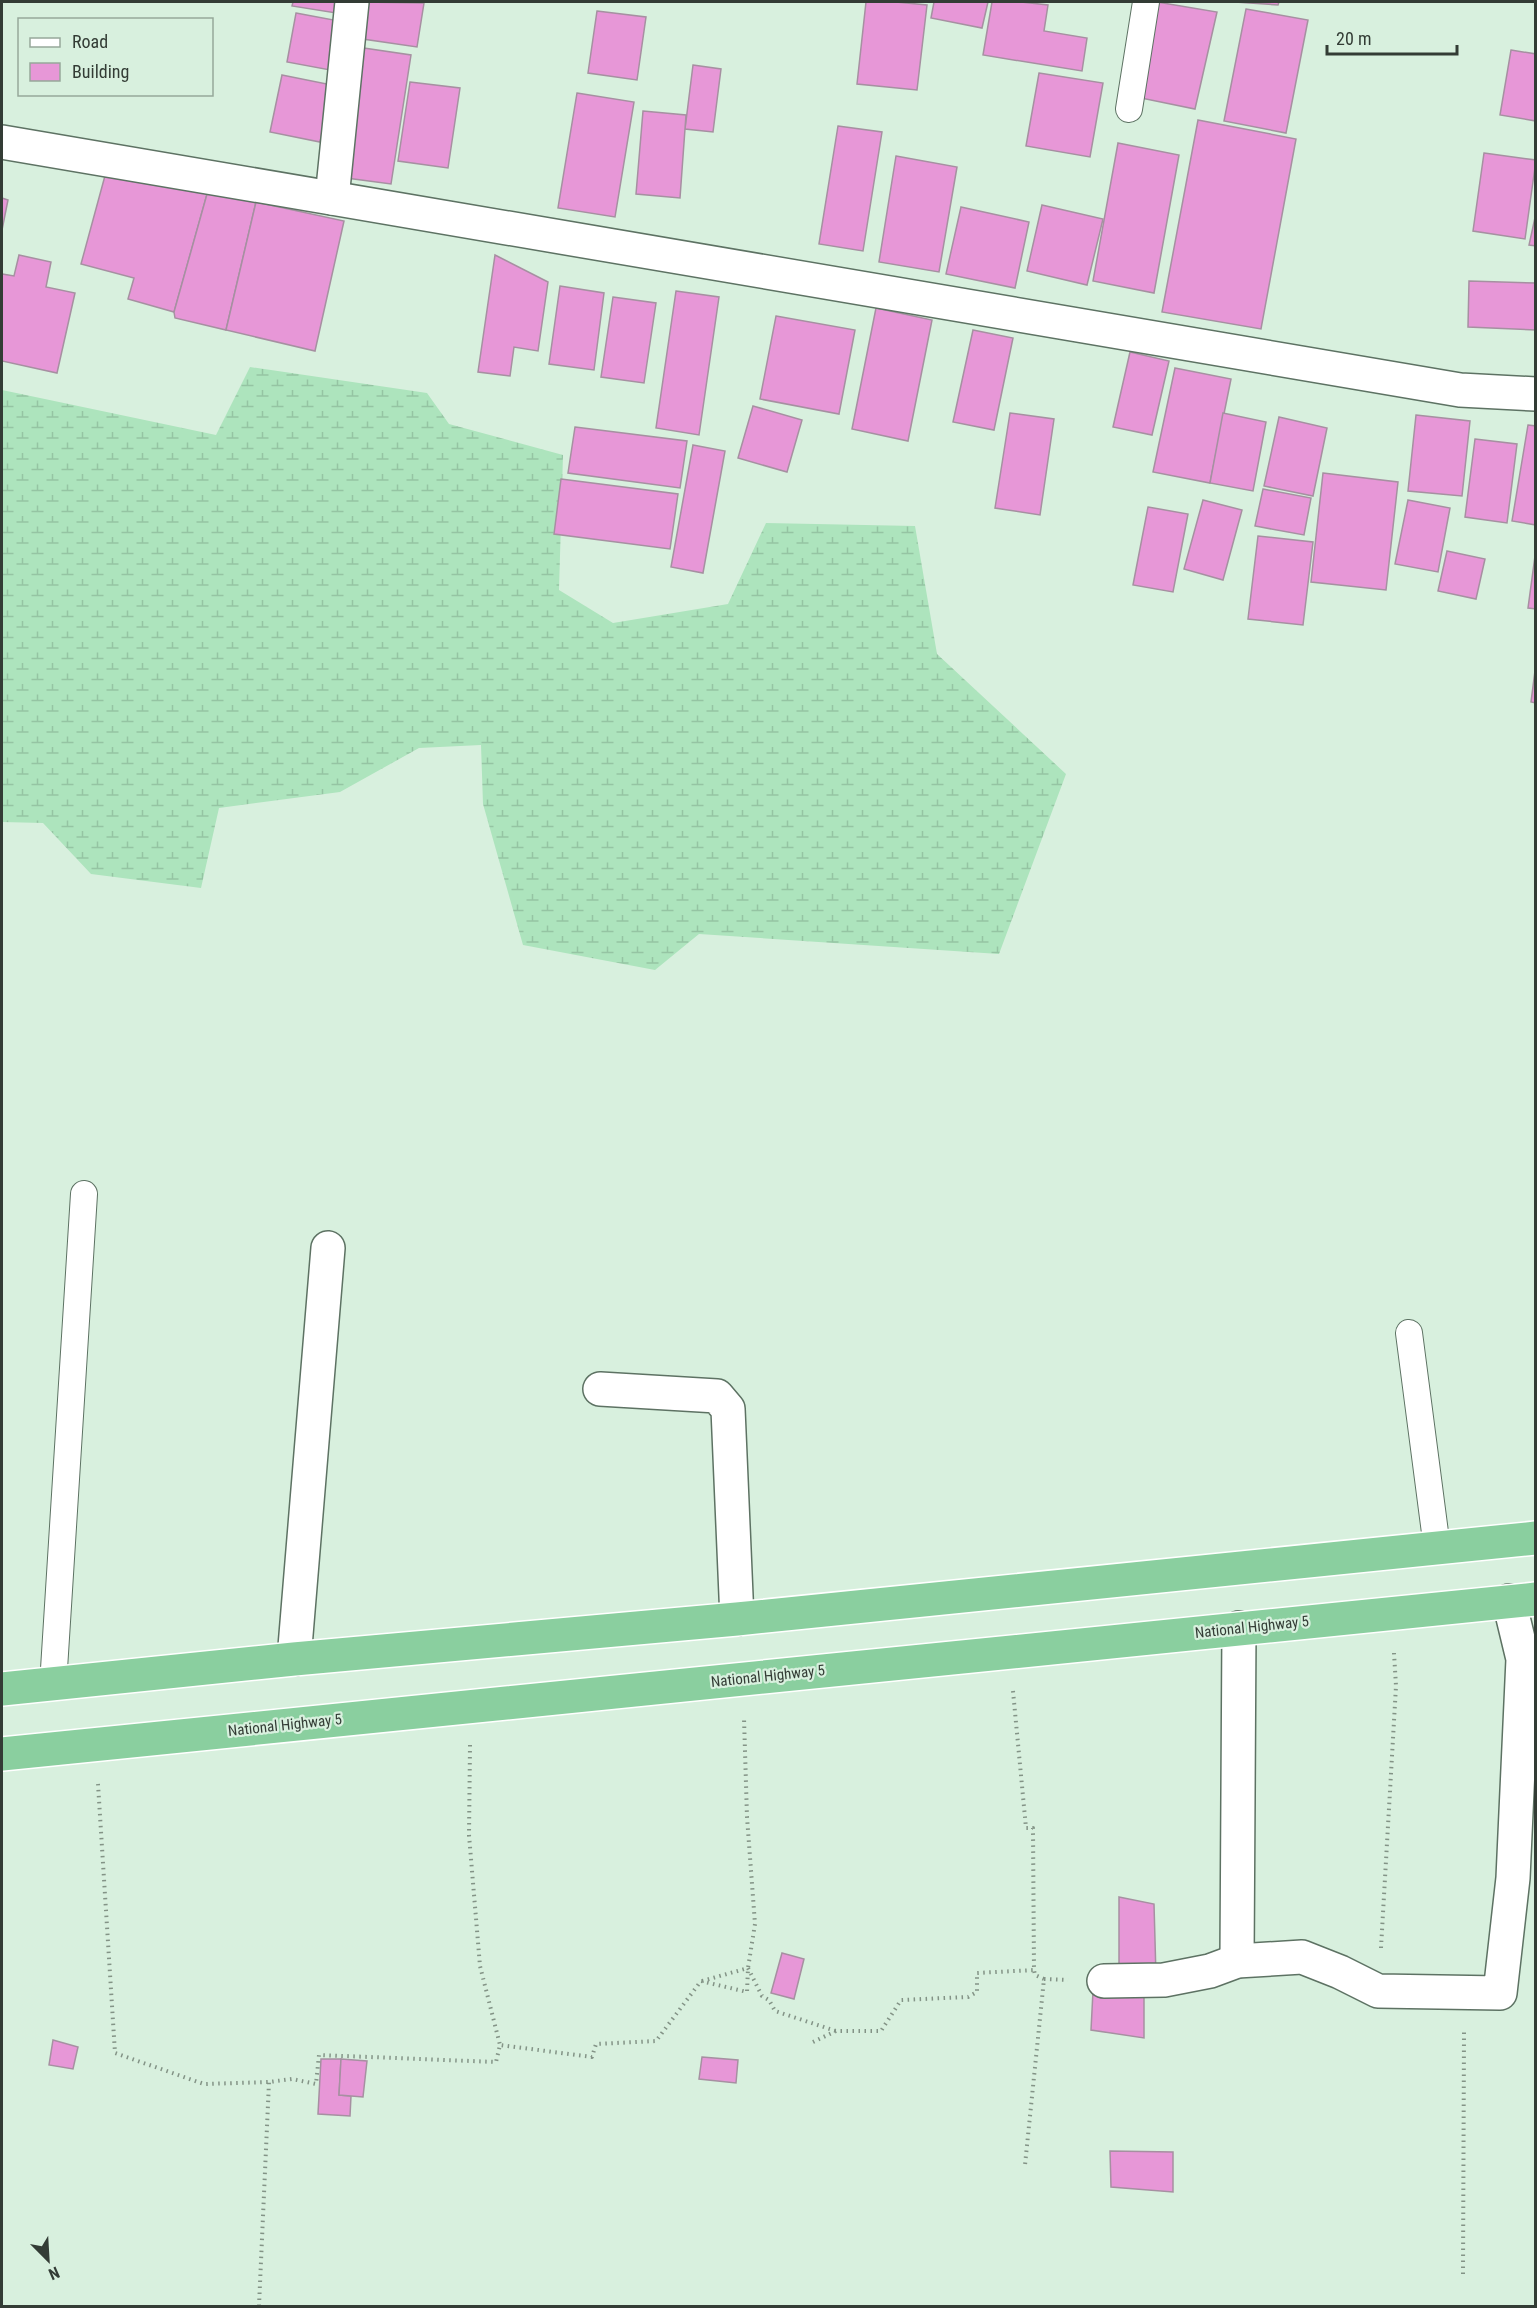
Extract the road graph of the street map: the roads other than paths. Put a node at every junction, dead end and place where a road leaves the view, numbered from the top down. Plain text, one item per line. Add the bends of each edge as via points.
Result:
1 (352, 2) edge
2 (1146, 2) edge
3 (1129, 109) dead end
4 (2, 142) edge
5 (332, 198) junction
6 (1536, 394) edge
7 (84, 1194) dead end
8 (328, 1248) dead end
9 (1409, 1333) dead end
10 (600, 1389) dead end
11 (1536, 1538) edge
12 (1437, 1548) junction
13 (1522, 1600) edge
14 (737, 1619) junction
15 (1239, 1628) junction
16 (294, 1659) junction
17 (53, 1685) junction
18 (2, 1689) edge
19 (2, 1754) edge
20 (1237, 1961) junction
21 (1104, 1981) dead end

1 - 5 street
2 - 3 lane
4 - 5 street
5 - 6 street via 1460,390
7 - 17 lane
8 - 16 street
9 - 12 lane
10 - 14 street via 717,1396 728,1409
11 - 12 highway
12 - 14 highway
13 - 15 highway, National Highway 5
13 - 20 street via 1513,1878 1500,1992 1378,1991 1302,1957
14 - 16 highway
15 - 19 highway, National Highway 5
15 - 20 street
16 - 17 highway
17 - 18 highway
20 - 21 street via 1164,1980

